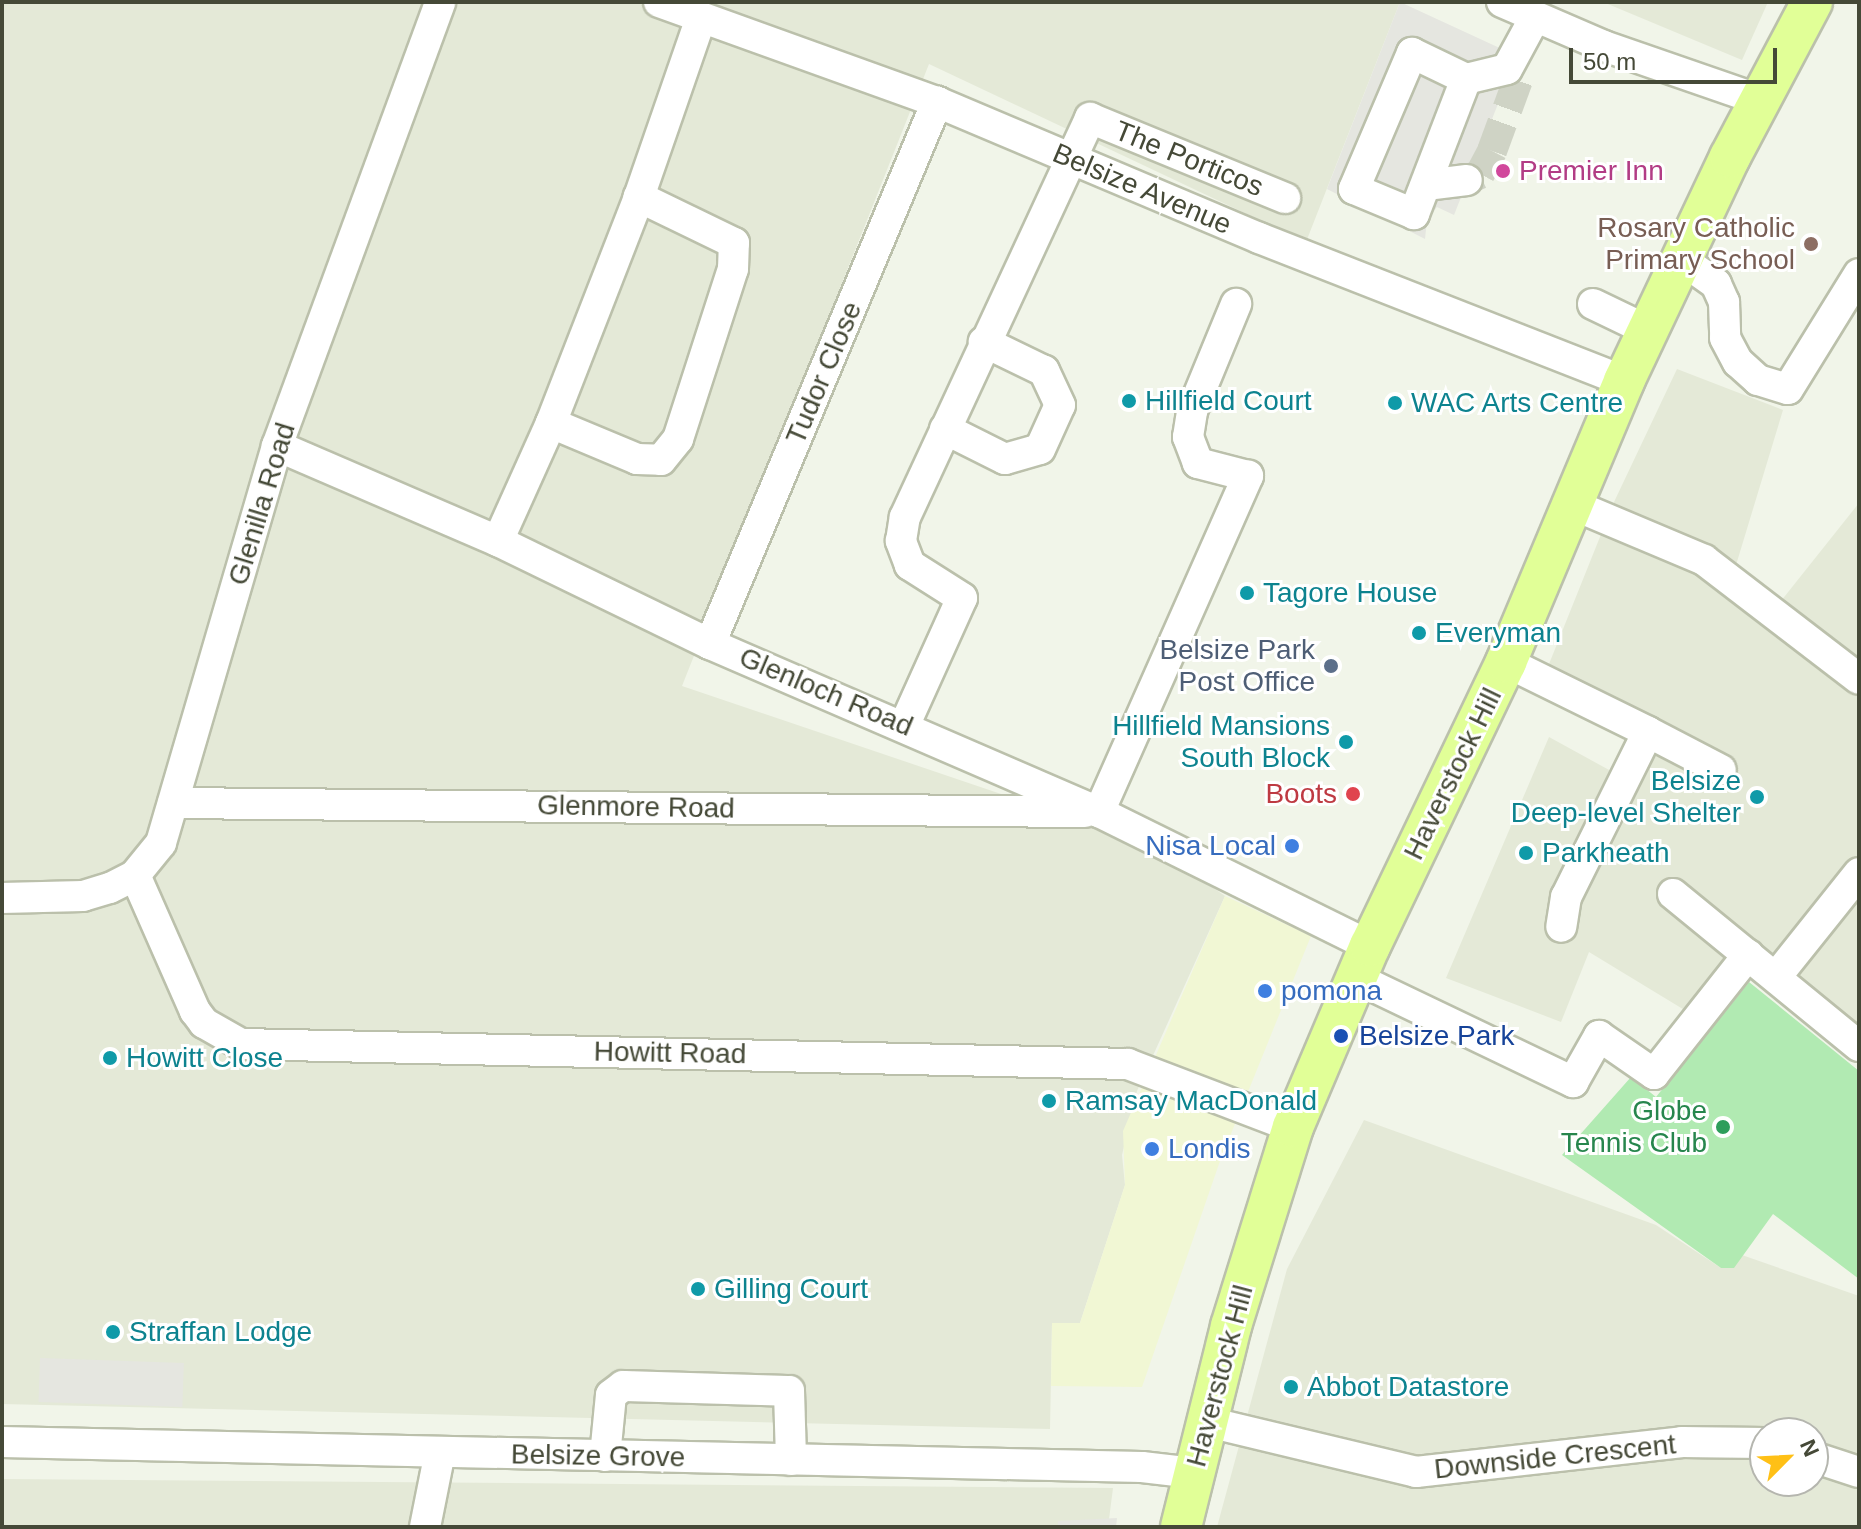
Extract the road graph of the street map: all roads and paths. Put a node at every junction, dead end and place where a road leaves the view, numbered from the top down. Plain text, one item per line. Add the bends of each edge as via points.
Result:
1 (440, 2) edge
2 (659, 2) edge
3 (1502, 2) edge
4 (1812, 2) edge
5 (701, 18) junction
6 (1538, 20) junction
7 (1522, 69) tunnel mouth
8 (1466, 79) junction
9 (1763, 101) junction
10 (937, 102) junction
11 (1070, 159) junction
12 (1467, 180) tunnel mouth
13 (1426, 185) junction
14 (639, 197) junction
15 (1285, 198) dead end
16 (1681, 259) junction
17 (1859, 274) edge
18 (1236, 304) dead end
19 (1593, 304) dead end
20 (1647, 330) junction
21 (984, 342) junction
22 (1624, 381) junction
23 (551, 423) junction
24 (945, 429) junction
25 (277, 446) junction
26 (1571, 504) junction
27 (498, 541) junction
28 (710, 644) junction
29 (1506, 662) junction
30 (1859, 679) edge
31 (905, 724) junction
32 (1648, 732) junction
33 (1721, 770) dead end
34 (173, 803) junction
35 (1099, 812) junction
36 (1859, 873) edge
37 (135, 875) junction
38 (1673, 894) dead end
39 (2, 898) edge
40 (1561, 927) dead end
41 (1748, 955) junction
42 (1363, 962) junction
43 (1776, 977) junction
44 (1859, 1046) edge
45 (1293, 1127) junction
46 (1208, 1422) junction
47 (2, 1442) edge
48 (1749, 1443) edge
49 (440, 1452) junction
50 (605, 1456) junction
51 (791, 1460) junction
52 (1829, 1462) edge
53 (1859, 1472) edge
54 (1194, 1473) junction
55 (425, 1527) edge
56 (1181, 1527) edge

1 - 25 street, Glenilla Road
2 - 5 street, Belsize Avenue
3 - 6 street
4 - 9 main road, Haverstock Hill
5 - 10 street, Belsize Avenue
5 - 14 street
6 - 7 street
6 - 8 street via 1507,69
6 - 9 street
8 - 13 street
8 - 13 street via 1412,53 1354,189 1414,214
9 - 16 main road, Haverstock Hill
10 - 11 street, Belsize Avenue
10 - 28 street, Tudor Close
11 - 15 street, The Porticos via 1090,118
11 - 21 street
11 - 22 street, Belsize Avenue
12 - 13 street
14 - 23 street
14 - 23 street via 734,243 733,269 678,439 661,460 637,459
16 - 17 street via 1716,284 1724,302 1725,338 1738,362 1758,380 1788,389
16 - 20 main road, Haverstock Hill
18 - 35 street via 1192,411 1188,437 1198,463 1248,476
19 - 20 street
20 - 22 main road, Haverstock Hill
21 - 24 street
21 - 24 street via 1044,371 1060,405 1040,449 1005,459
22 - 26 main road, Haverstock Hill
23 - 27 street
24 - 31 street via 905,517 901,541 910,565 962,598
25 - 27 street, Glenloch Road
25 - 34 street, Glenilla Road
26 - 29 main road, Haverstock Hill
26 - 30 street via 1704,560
27 - 28 street, Glenloch Road
28 - 31 street, Glenloch Road
29 - 32 street
29 - 42 main road, Haverstock Hill
31 - 35 street, Glenloch Road
32 - 33 street
32 - 40 street via 1566,897
34 - 35 street, Glenmore Road
34 - 37 street, Glenilla Road via 161,843
35 - 42 street, Glenloch Road
36 - 43 street
37 - 39 street, Glenilla Road via 83,896
37 - 45 street, Howitt Road via 195,1011 223,1037 241,1044 1128,1064
38 - 41 street
41 - 42 street, Glenloch Road via 1654,1074 1599,1036 1573,1082
41 - 43 street
42 - 45 main road, Haverstock Hill
43 - 44 street
45 - 46 main road, Haverstock Hill via 1231,1326
46 - 48 street, Downside Crescent via 1416,1472 1682,1442
46 - 54 main road, Haverstock Hill
47 - 49 street, Belsize Grove
49 - 50 street, Belsize Grove
49 - 55 street
50 - 51 street, Belsize Grove
50 - 51 street via 611,1395 623,1386 789,1391
51 - 54 street, Belsize Grove via 1142,1467
52 - 53 street
54 - 56 main road, Haverstock Hill

